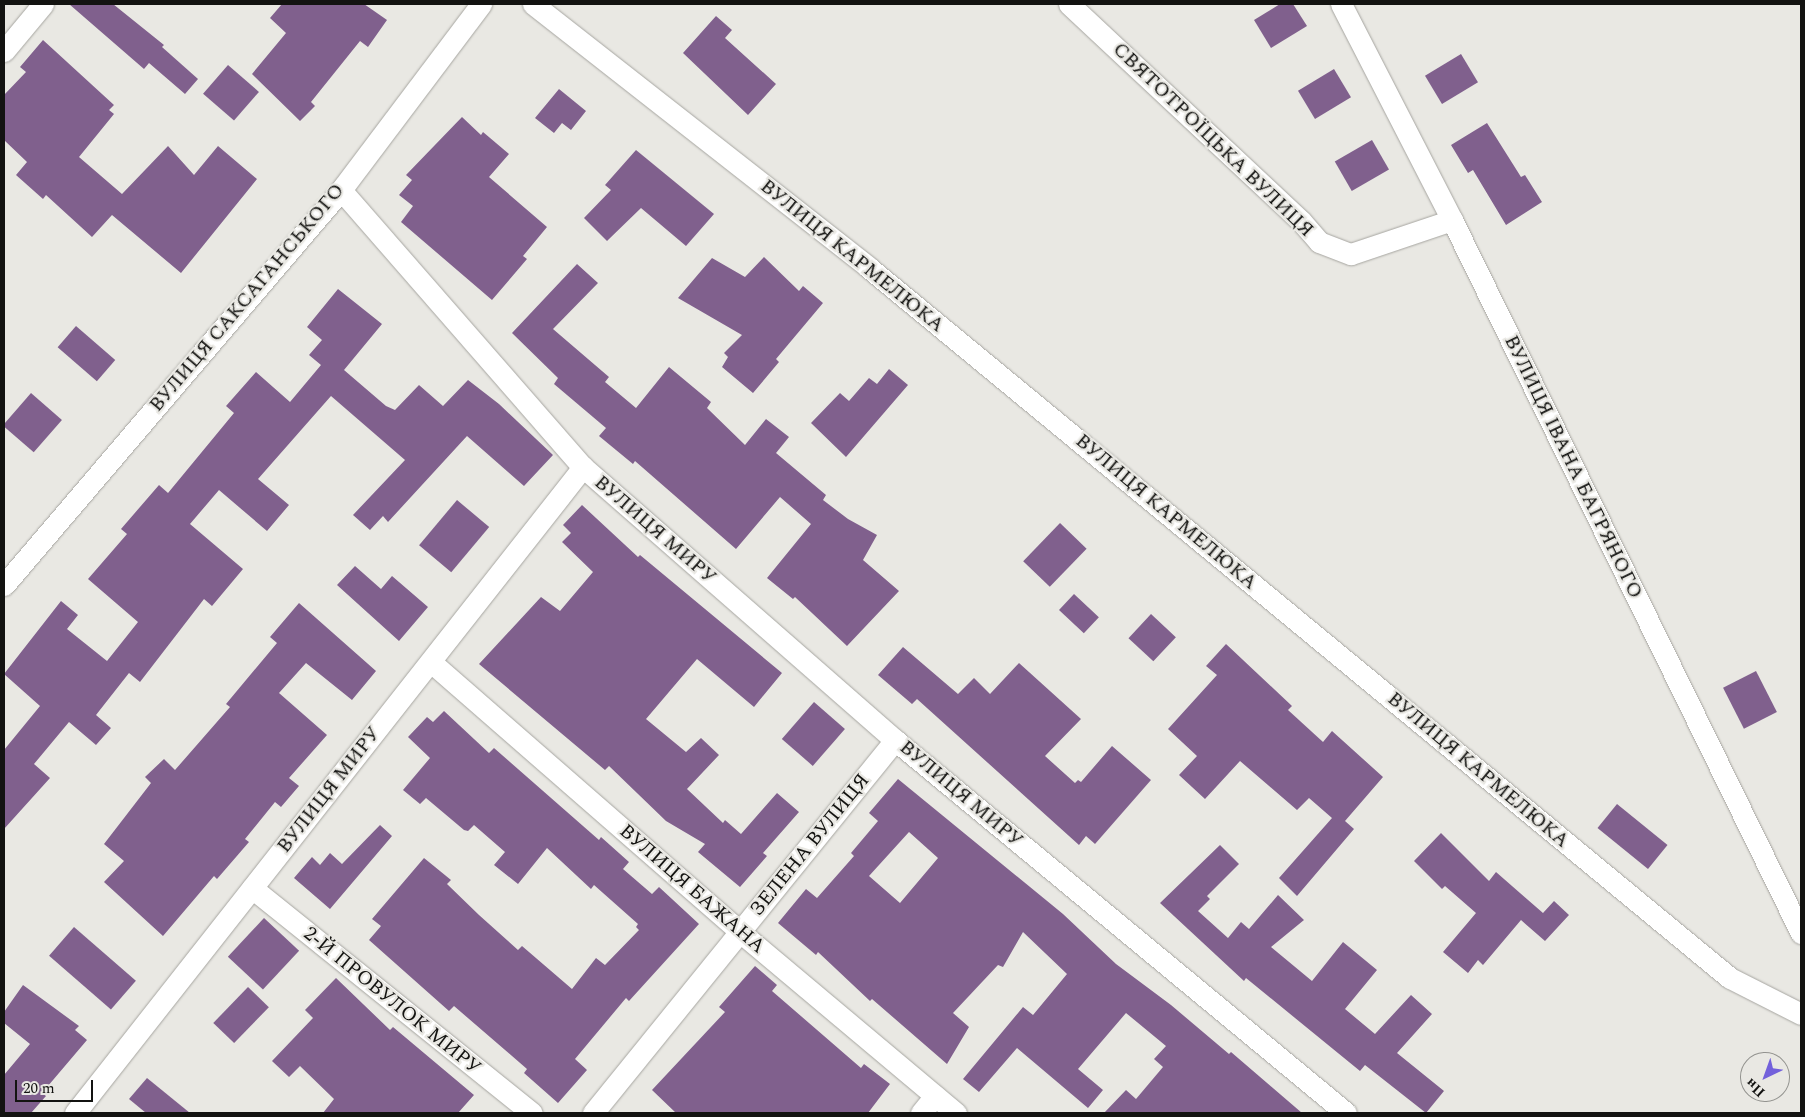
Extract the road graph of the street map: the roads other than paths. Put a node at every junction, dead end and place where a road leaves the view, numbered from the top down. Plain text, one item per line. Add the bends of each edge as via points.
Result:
1 (43, 4) edge
2 (481, 4) edge
3 (533, 4) edge
4 (1069, 4) edge
5 (1341, 4) edge
6 (4, 51) edge
7 (341, 190) junction
8 (1452, 220) junction
9 (584, 467) junction
10 (4, 584) edge
11 (430, 662) junction
12 (896, 740) junction
13 (252, 888) junction
14 (740, 932) junction
15 (1801, 933) edge
16 (1801, 1014) edge
17 (935, 1096) junction
18 (79, 1112) edge
19 (532, 1113) edge
20 (593, 1113) edge
21 (921, 1113) edge
22 (956, 1113) edge
23 (1346, 1113) edge

1 - 6 street
2 - 7 street, ВУЛИЦЯ САКСАГАНСЬКОГО
3 - 16 street, ВУЛИЦЯ КАРМЕЛЮКА via 868,266 1730,978
4 - 8 street, СВЯТОТРОЇЦЬКА ВУЛИЦЯ via 1301,221 1319,242 1351,254
5 - 8 street, ВУЛИЦЯ ІВАНА БАГРЯНОГО
7 - 9 street, ВУЛИЦЯ МИРУ
7 - 10 street, ВУЛИЦЯ САКСАГАНСЬКОГО
8 - 15 street, ВУЛИЦЯ ІВАНА БАГРЯНОГО
9 - 11 street, ВУЛИЦЯ МИРУ
9 - 12 street, ВУЛИЦЯ МИРУ
11 - 13 street, ВУЛИЦЯ МИРУ
11 - 14 street, ВУЛИЦЯ БАЖАНА
12 - 14 street, ЗЕЛЕНА ВУЛИЦЯ
12 - 23 street, ВУЛИЦЯ МИРУ
13 - 18 street, ВУЛИЦЯ МИРУ
13 - 19 street, 2-Й ПРОВУЛОК МИРУ
14 - 17 street, ВУЛИЦЯ БАЖАНА
14 - 20 street, ЗЕЛЕНА ВУЛИЦЯ
17 - 21 street
17 - 22 street, ВУЛИЦЯ БАЖАНА

